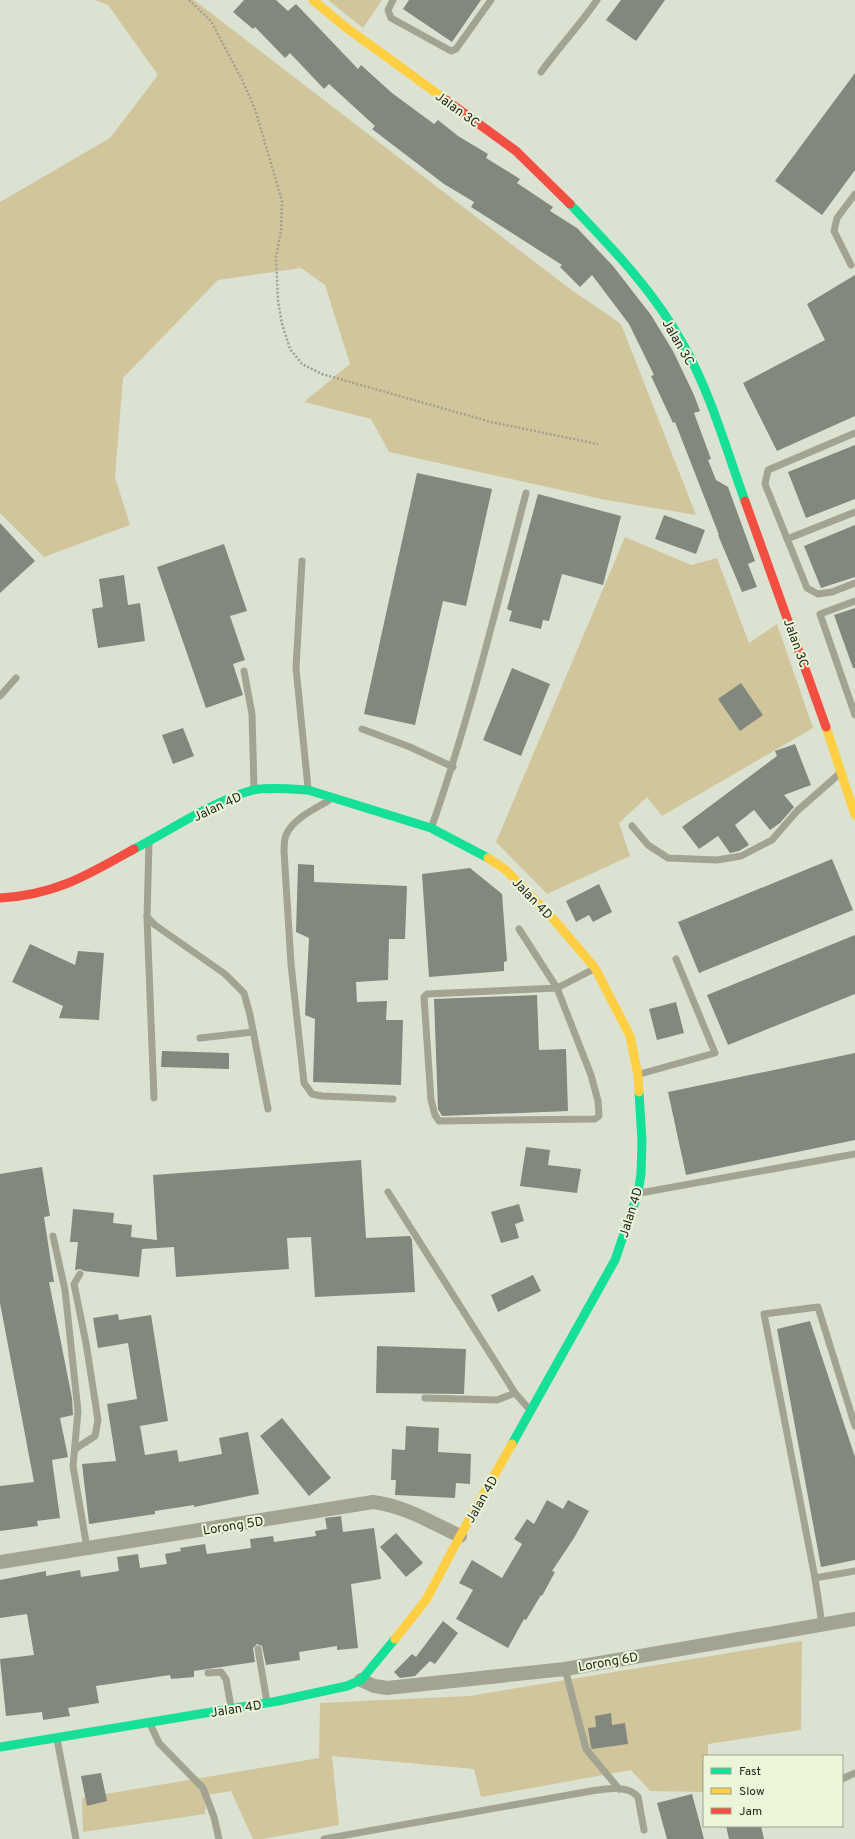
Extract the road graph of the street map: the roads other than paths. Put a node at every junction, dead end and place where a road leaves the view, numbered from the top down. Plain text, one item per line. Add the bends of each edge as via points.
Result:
1 (313, 0) edge
2 (393, 0) edge
3 (491, 0) edge
4 (597, 0) edge
5 (541, 72) dead end
6 (855, 194) edge
7 (852, 265) dead end
8 (855, 433) edge
9 (526, 493) dead end
10 (855, 512) edge
11 (788, 539) junction
12 (302, 561) dead end
13 (855, 583) edge
14 (855, 601) edge
15 (244, 671) dead end
16 (16, 678) dead end
17 (0, 696) edge
18 (855, 715) edge
19 (362, 729) dead end
20 (453, 767) junction
21 (840, 774) junction
22 (254, 790) junction
23 (308, 790) junction
24 (334, 798) junction
25 (855, 815) edge
26 (632, 826) dead end
27 (431, 828) junction
28 (149, 841) junction
29 (0, 898) edge
30 (147, 917) junction
31 (519, 929) dead end
32 (676, 960) dead end
33 (595, 968) junction
34 (556, 988) junction
35 (253, 1032) junction
36 (200, 1038) dead end
37 (638, 1075) junction
38 (154, 1098) dead end
39 (392, 1099) dead end
40 (268, 1109) dead end
41 (855, 1154) edge
42 (388, 1192) dead end
43 (638, 1193) junction
44 (52, 1236) dead end
45 (80, 1274) dead end
46 (515, 1394) junction
47 (425, 1398) dead end
48 (531, 1412) junction
49 (855, 1426) edge
50 (75, 1449) junction
51 (460, 1536) junction
52 (87, 1548) junction
53 (0, 1562) edge
54 (855, 1571) edge
55 (816, 1578) junction
56 (855, 1618) edge
57 (822, 1624) junction
58 (258, 1649) dead end
59 (565, 1669) junction
60 (208, 1673) dead end
61 (361, 1680) junction
62 (267, 1703) junction
63 (232, 1709) junction
64 (149, 1722) junction
65 (56, 1737) junction
66 (0, 1746) edge
67 (855, 1774) edge
68 (843, 1779) edge
69 (619, 1789) junction
70 (644, 1830) dead end
71 (76, 1839) edge
72 (219, 1839) edge
73 (324, 1839) edge

1 - 21 street, Jalan 3C via 344,26 516,150 564,196 622,259 660,308 684,346 705,391 820,706
2 - 3 lane via 388,10 391,18 451,51 456,49
4 - 5 lane
6 - 7 lane via 837,218 834,231
8 - 11 lane via 768,470 765,484
9 - 20 lane
10 - 11 lane
11 - 13 lane via 807,588 818,594 832,592
12 - 23 lane via 296,668
14 - 18 lane via 820,614
15 - 22 lane via 252,714
16 - 17 lane
19 - 20 lane
20 - 27 lane
21 - 25 street, Jalan 3C
21 - 26 lane via 797,811 772,840 741,856 717,860 668,858 648,845
22 - 23 street, Jalan 4D
22 - 28 street, Jalan 4D via 223,801
23 - 24 street, Jalan 4D
24 - 27 street, Jalan 4D
24 - 39 lane via 308,812 290,828 285,837 291,964 304,1083 312,1094 322,1096
27 - 33 street, Jalan 4D via 480,852 506,870
28 - 29 street, Jalan 4D via 76,881 51,891 25,897
28 - 30 lane
30 - 35 lane via 225,974 244,993
30 - 38 lane
31 - 34 lane
32 - 37 lane via 715,1053
33 - 34 lane
33 - 37 street, Jalan 4D via 630,1036
34 - 34 lane via 591,1074 599,1116 595,1119 439,1121 432,1100 424,997 427,994
35 - 36 lane
35 - 40 lane
37 - 43 street, Jalan 4D via 642,1141
41 - 43 lane
42 - 46 lane
43 - 48 street, Jalan 4D via 615,1260
44 - 50 lane via 65,1290 78,1410
45 - 50 lane via 74,1284 98,1420 95,1436
46 - 47 lane via 497,1400
46 - 48 lane
48 - 51 street, Jalan 4D
49 - 55 lane via 818,1307 764,1314
50 - 52 lane via 73,1466
51 - 52 street, Lorong 5D via 404,1509 374,1502
51 - 61 street, Jalan 4D via 426,1600
52 - 53 street, Lorong 5D
54 - 55 lane
55 - 57 lane
56 - 57 street, Lorong 6D
57 - 59 street, Lorong 6D
58 - 62 lane
59 - 61 street, Lorong 6D via 387,1688
59 - 69 lane via 586,1749
60 - 63 lane via 221,1672 226,1679
61 - 62 street, Jalan 4D via 347,1686
62 - 63 street, Jalan 4D
63 - 64 street, Jalan 4D
64 - 65 street, Jalan 4D
64 - 72 lane via 159,1743 203,1788
65 - 66 street, Jalan 4D
65 - 71 lane
67 - 68 lane
69 - 70 lane via 635,1793 638,1797
69 - 73 lane via 591,1791

